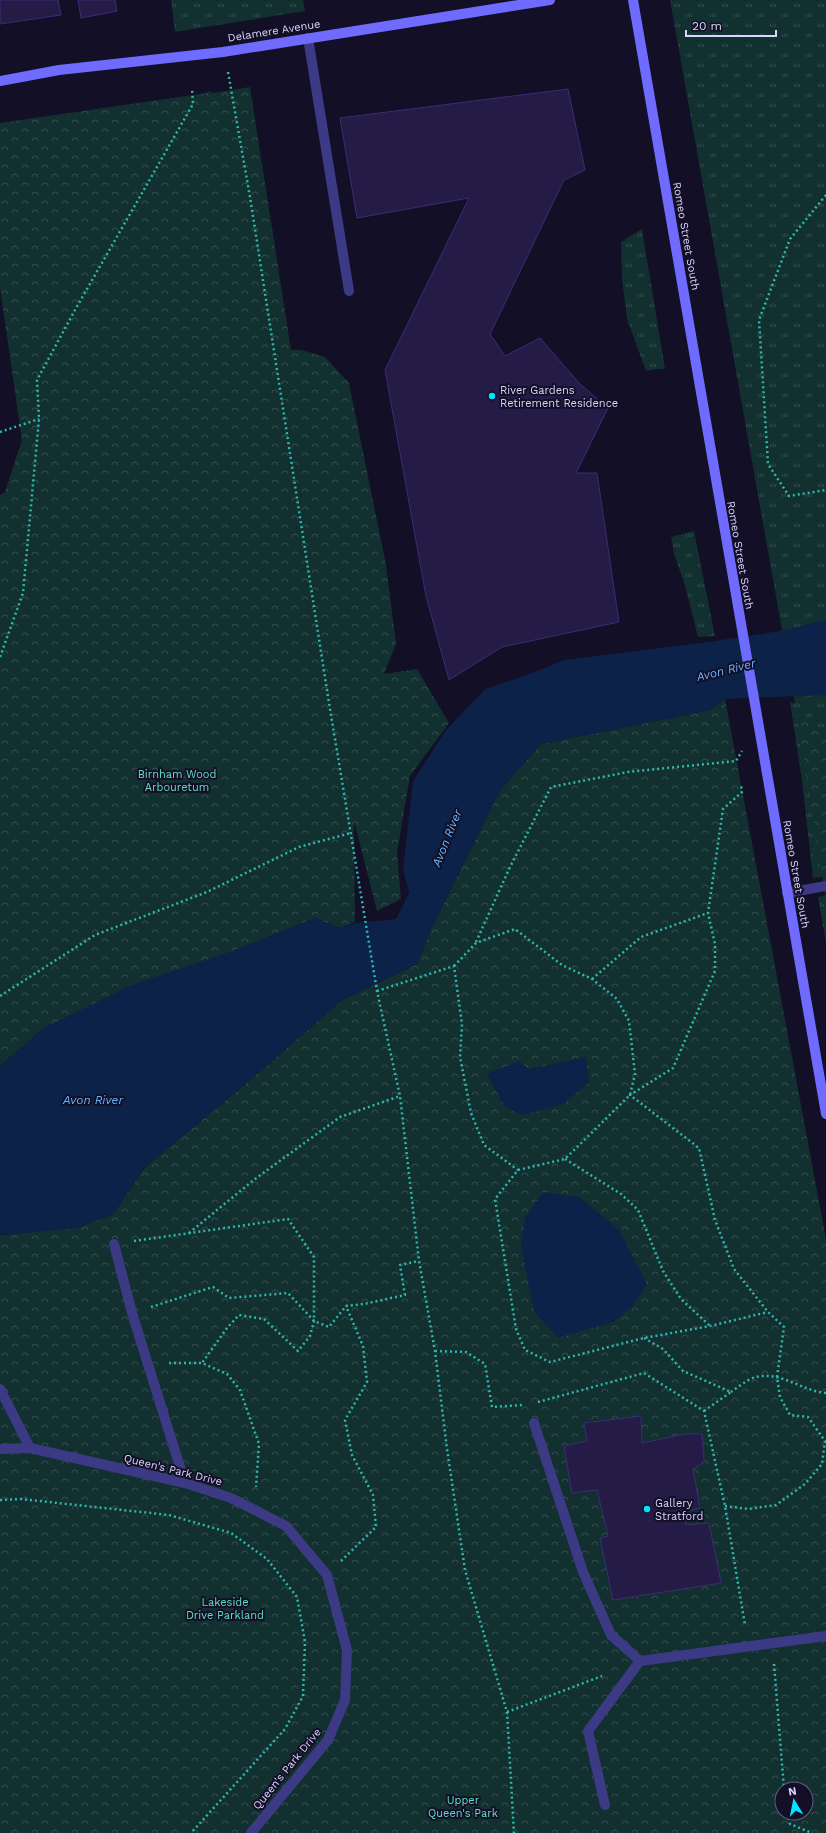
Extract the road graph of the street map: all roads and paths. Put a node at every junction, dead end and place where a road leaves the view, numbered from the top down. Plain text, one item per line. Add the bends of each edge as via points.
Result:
1 (550, 0) edge
2 (633, 0) edge
3 (308, 38) junction
4 (223, 52) junction
5 (0, 81) edge
6 (192, 88) dead end
7 (826, 194) edge
8 (349, 291) dead end
9 (39, 419) junction
10 (0, 432) edge
11 (826, 490) edge
12 (0, 657) edge
13 (758, 724) junction
14 (740, 785) dead end
15 (351, 833) junction
16 (826, 886) edge
17 (787, 893) junction
18 (708, 913) junction
19 (476, 942) junction
20 (454, 966) junction
21 (592, 980) junction
22 (377, 991) junction
23 (0, 996) edge
24 (630, 1095) junction
25 (400, 1096) junction
26 (826, 1114) edge
27 (565, 1159) junction
28 (518, 1170) junction
29 (188, 1234) junction
30 (114, 1244) joint
31 (419, 1261) junction
32 (346, 1306) junction
33 (768, 1312) junction
34 (132, 1313) junction
35 (314, 1322) junction
36 (710, 1326) junction
37 (644, 1338) junction
38 (435, 1351) junction
39 (147, 1363) junction
40 (202, 1363) junction
41 (777, 1377) junction
42 (0, 1389) edge
43 (731, 1392) junction
44 (826, 1393) edge
45 (529, 1404) junction
46 (704, 1411) junction
47 (534, 1423) joint
48 (30, 1448) junction
49 (0, 1449) edge
50 (185, 1483) junction
51 (0, 1500) edge
52 (725, 1506) junction
53 (254, 1509) junction
54 (327, 1575) junction
55 (826, 1636) edge
56 (771, 1642) junction
57 (749, 1646) junction
58 (640, 1661) junction
59 (603, 1675) dead end
60 (507, 1712) junction
61 (783, 1781) edge
62 (605, 1806) dead end
63 (789, 1821) edge
64 (191, 1833) edge
65 (251, 1833) edge
66 (514, 1833) edge
67 (812, 1833) edge

1 - 3 main road, Delamere Avenue
2 - 13 main road, Romeo Street South
3 - 4 main road, Delamere Avenue
3 - 8 street
4 - 5 main road, Delamere Avenue via 60,70
4 - 15 path via 250,197
6 - 9 path via 193,104 37,380
7 - 11 path via 790,239 759,320 768,464 789,496
9 - 10 path
9 - 12 path via 23,593
13 - 17 main road, Romeo Street South
13 - 19 path via 736,761 628,772 551,787 510,867
14 - 18 path via 742,792 723,809
15 - 22 path
15 - 23 path via 299,847 207,892 95,935
16 - 17 street
17 - 26 main road, Romeo Street South
18 - 21 path via 642,937
18 - 24 path via 715,944 715,971 693,1024 673,1068
19 - 20 path
19 - 21 path via 515,930 562,965
20 - 22 path
20 - 28 path via 462,1024 460,1057 471,1113 484,1145
21 - 24 path via 617,999 629,1021 635,1074
22 - 25 path
24 - 27 path
24 - 33 path via 699,1148 716,1220 734,1269
25 - 29 path via 340,1117 255,1179
25 - 31 path
27 - 28 path
27 - 36 path via 621,1194 638,1210 663,1271 681,1299
28 - 37 path via 495,1199 516,1329 525,1350 550,1362
29 - 30 path
29 - 35 path via 288,1220 314,1257
30 - 34 street
31 - 32 path via 400,1266 406,1295
31 - 38 path
32 - 35 path via 329,1327
32 - 54 path via 363,1346 367,1382 345,1420 352,1455 373,1495 376,1527
33 - 36 path
33 - 41 path via 784,1327
34 - 35 path via 213,1287 229,1298 288,1293
34 - 39 street
35 - 40 path via 310,1336 298,1351 264,1319 240,1315 227,1328
36 - 37 path
37 - 43 path via 663,1349 683,1372
38 - 45 path via 466,1352 485,1364 492,1407
38 - 60 path via 465,1570
39 - 40 path
39 - 50 street
40 - 53 path via 227,1374 240,1390 257,1437 259,1444
41 - 43 path via 755,1377
41 - 44 path
41 - 52 path via 780,1397 790,1415 808,1417 825,1441 822,1464 805,1484 776,1505 748,1509
42 - 48 street
43 - 46 path
45 - 46 path via 644,1373
45 - 47 path
46 - 52 path
47 - 58 street via 583,1572 611,1635
48 - 49 street, Queen's Park Drive
48 - 50 street, Queen's Park Drive
50 - 53 street, Queen's Park Drive via 231,1498
51 - 64 path via 21,1499 169,1515 231,1533 267,1559 297,1597 305,1642 303,1696 285,1729
52 - 57 path
53 - 54 street, Queen's Park Drive via 286,1526
54 - 65 street, Queen's Park Drive via 346,1650 345,1700 328,1740
55 - 56 street
56 - 57 street
56 - 61 path
57 - 58 street
58 - 62 street via 588,1731
59 - 60 path
60 - 66 path
63 - 67 path via 790,1824

